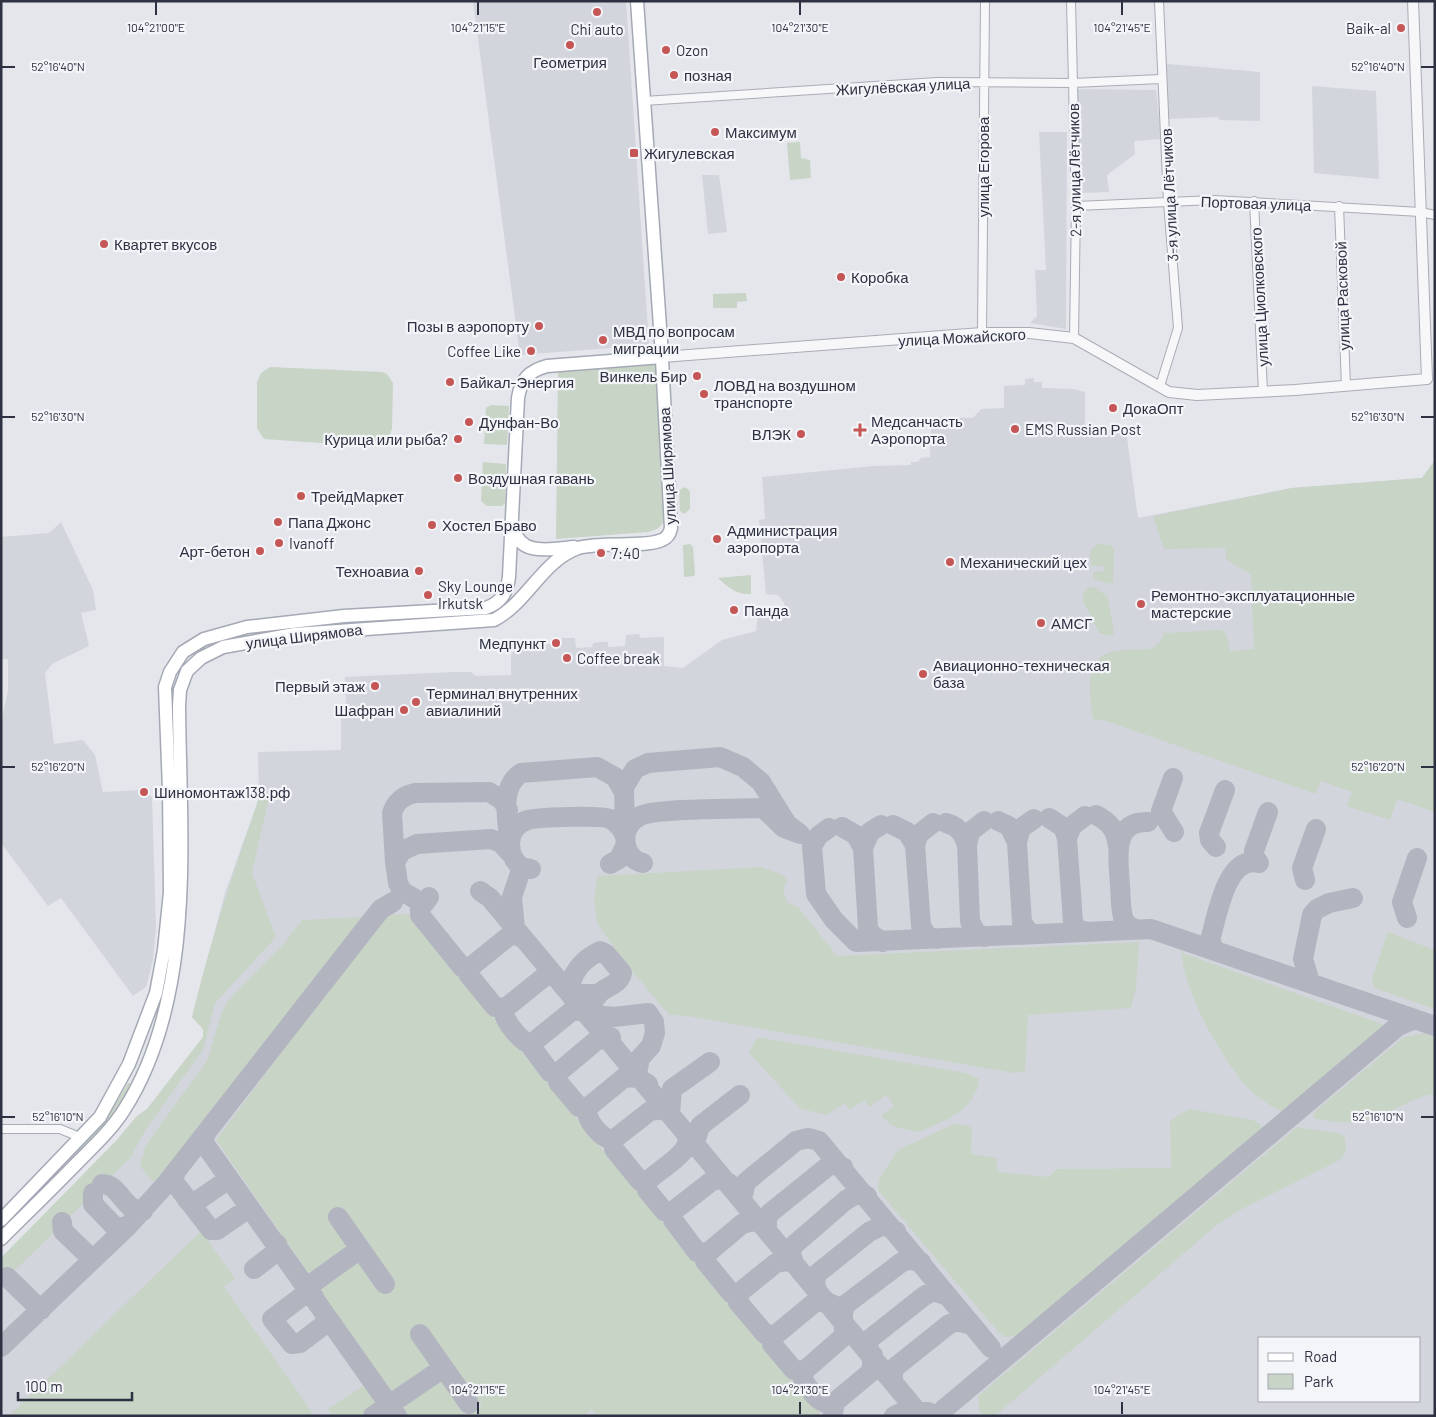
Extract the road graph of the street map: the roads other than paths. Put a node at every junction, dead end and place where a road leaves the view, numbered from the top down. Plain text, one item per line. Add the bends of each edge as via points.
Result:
1 (637, 1) edge
2 (985, 1) edge
3 (1071, 1) edge
4 (1159, 1) edge
5 (1414, 1) edge
6 (1161, 78) junction
7 (984, 82) junction
8 (1073, 83) junction
9 (644, 101) junction
10 (1254, 201) junction
11 (1168, 202) junction
12 (1076, 206) junction
13 (1339, 206) junction
14 (1420, 212) junction
15 (1435, 215) edge
16 (982, 333) junction
17 (1074, 338) junction
18 (662, 357) junction
19 (1431, 379) edge
20 (1160, 386) junction
21 (1346, 386) junction
22 (1263, 392) junction
23 (512, 518) junction
24 (593, 545) junction
25 (160, 1024) junction
26 (145, 1025) junction
27 (121, 1081) junction
28 (137, 1087) junction
29 (1, 1129) edge
30 (82, 1138) junction
31 (1, 1220) edge
32 (1, 1239) edge

1 - 9 main road, улица Ширямова
2 - 7 street, улица Егорова
3 - 8 street, 2-я улица Лётчиков
4 - 6 street, 3-я улица Лётчиков
5 - 14 street
6 - 8 street, Жигулёвская улица
6 - 11 street, 3-я улица Лётчиков
7 - 8 street, Жигулёвская улица
7 - 9 street, Жигулёвская улица via 936,82
7 - 16 street, улица Егорова
8 - 12 street, 2-я улица Лётчиков
9 - 18 main road, улица Ширямова
10 - 11 street, Портовая улица
10 - 13 street, Портовая улица
10 - 22 street, улица Циолковского
11 - 12 street, Портовая улица
11 - 20 street, 3-я улица Лётчиков via 1178,328
12 - 17 street, 2-я улица Лётчиков
13 - 14 street, Портовая улица
13 - 21 street, улица Расковой
14 - 15 street, Портовая улица
14 - 19 street
16 - 17 street, улица Можайского via 1029,333
16 - 18 street, улица Можайского
17 - 20 street, улица Можайского
18 - 23 main road, улица Ширямова via 547,366 524,379 518,398
18 - 24 main road, улица Ширямова via 670,533 658,542
19 - 21 street, улица Можайского
20 - 22 street, улица Можайского via 1169,392 1197,395
21 - 22 street, улица Можайского
23 - 24 main road via 516,538 535,549
23 - 26 main road, улица Ширямова via 507,588 494,605 247,627 194,643 176,662 165,687 169,912 161,969
24 - 25 main road, улица Ширямова via 565,554 515,604 494,620 286,635 223,647 209,652 193,664 180,690 180,909 174,964
25 - 26 main road via 152,1042 144,1039
25 - 28 main road, улица Ширямова via 150,1060
26 - 27 main road, улица Ширямова
27 - 28 main road via 126,1075 134,1075 138,1080
27 - 30 main road, улица Ширямова via 100,1118
28 - 32 main road, улица Ширямова via 104,1136
29 - 30 street via 60,1129
30 - 31 main road, улица Ширямова

